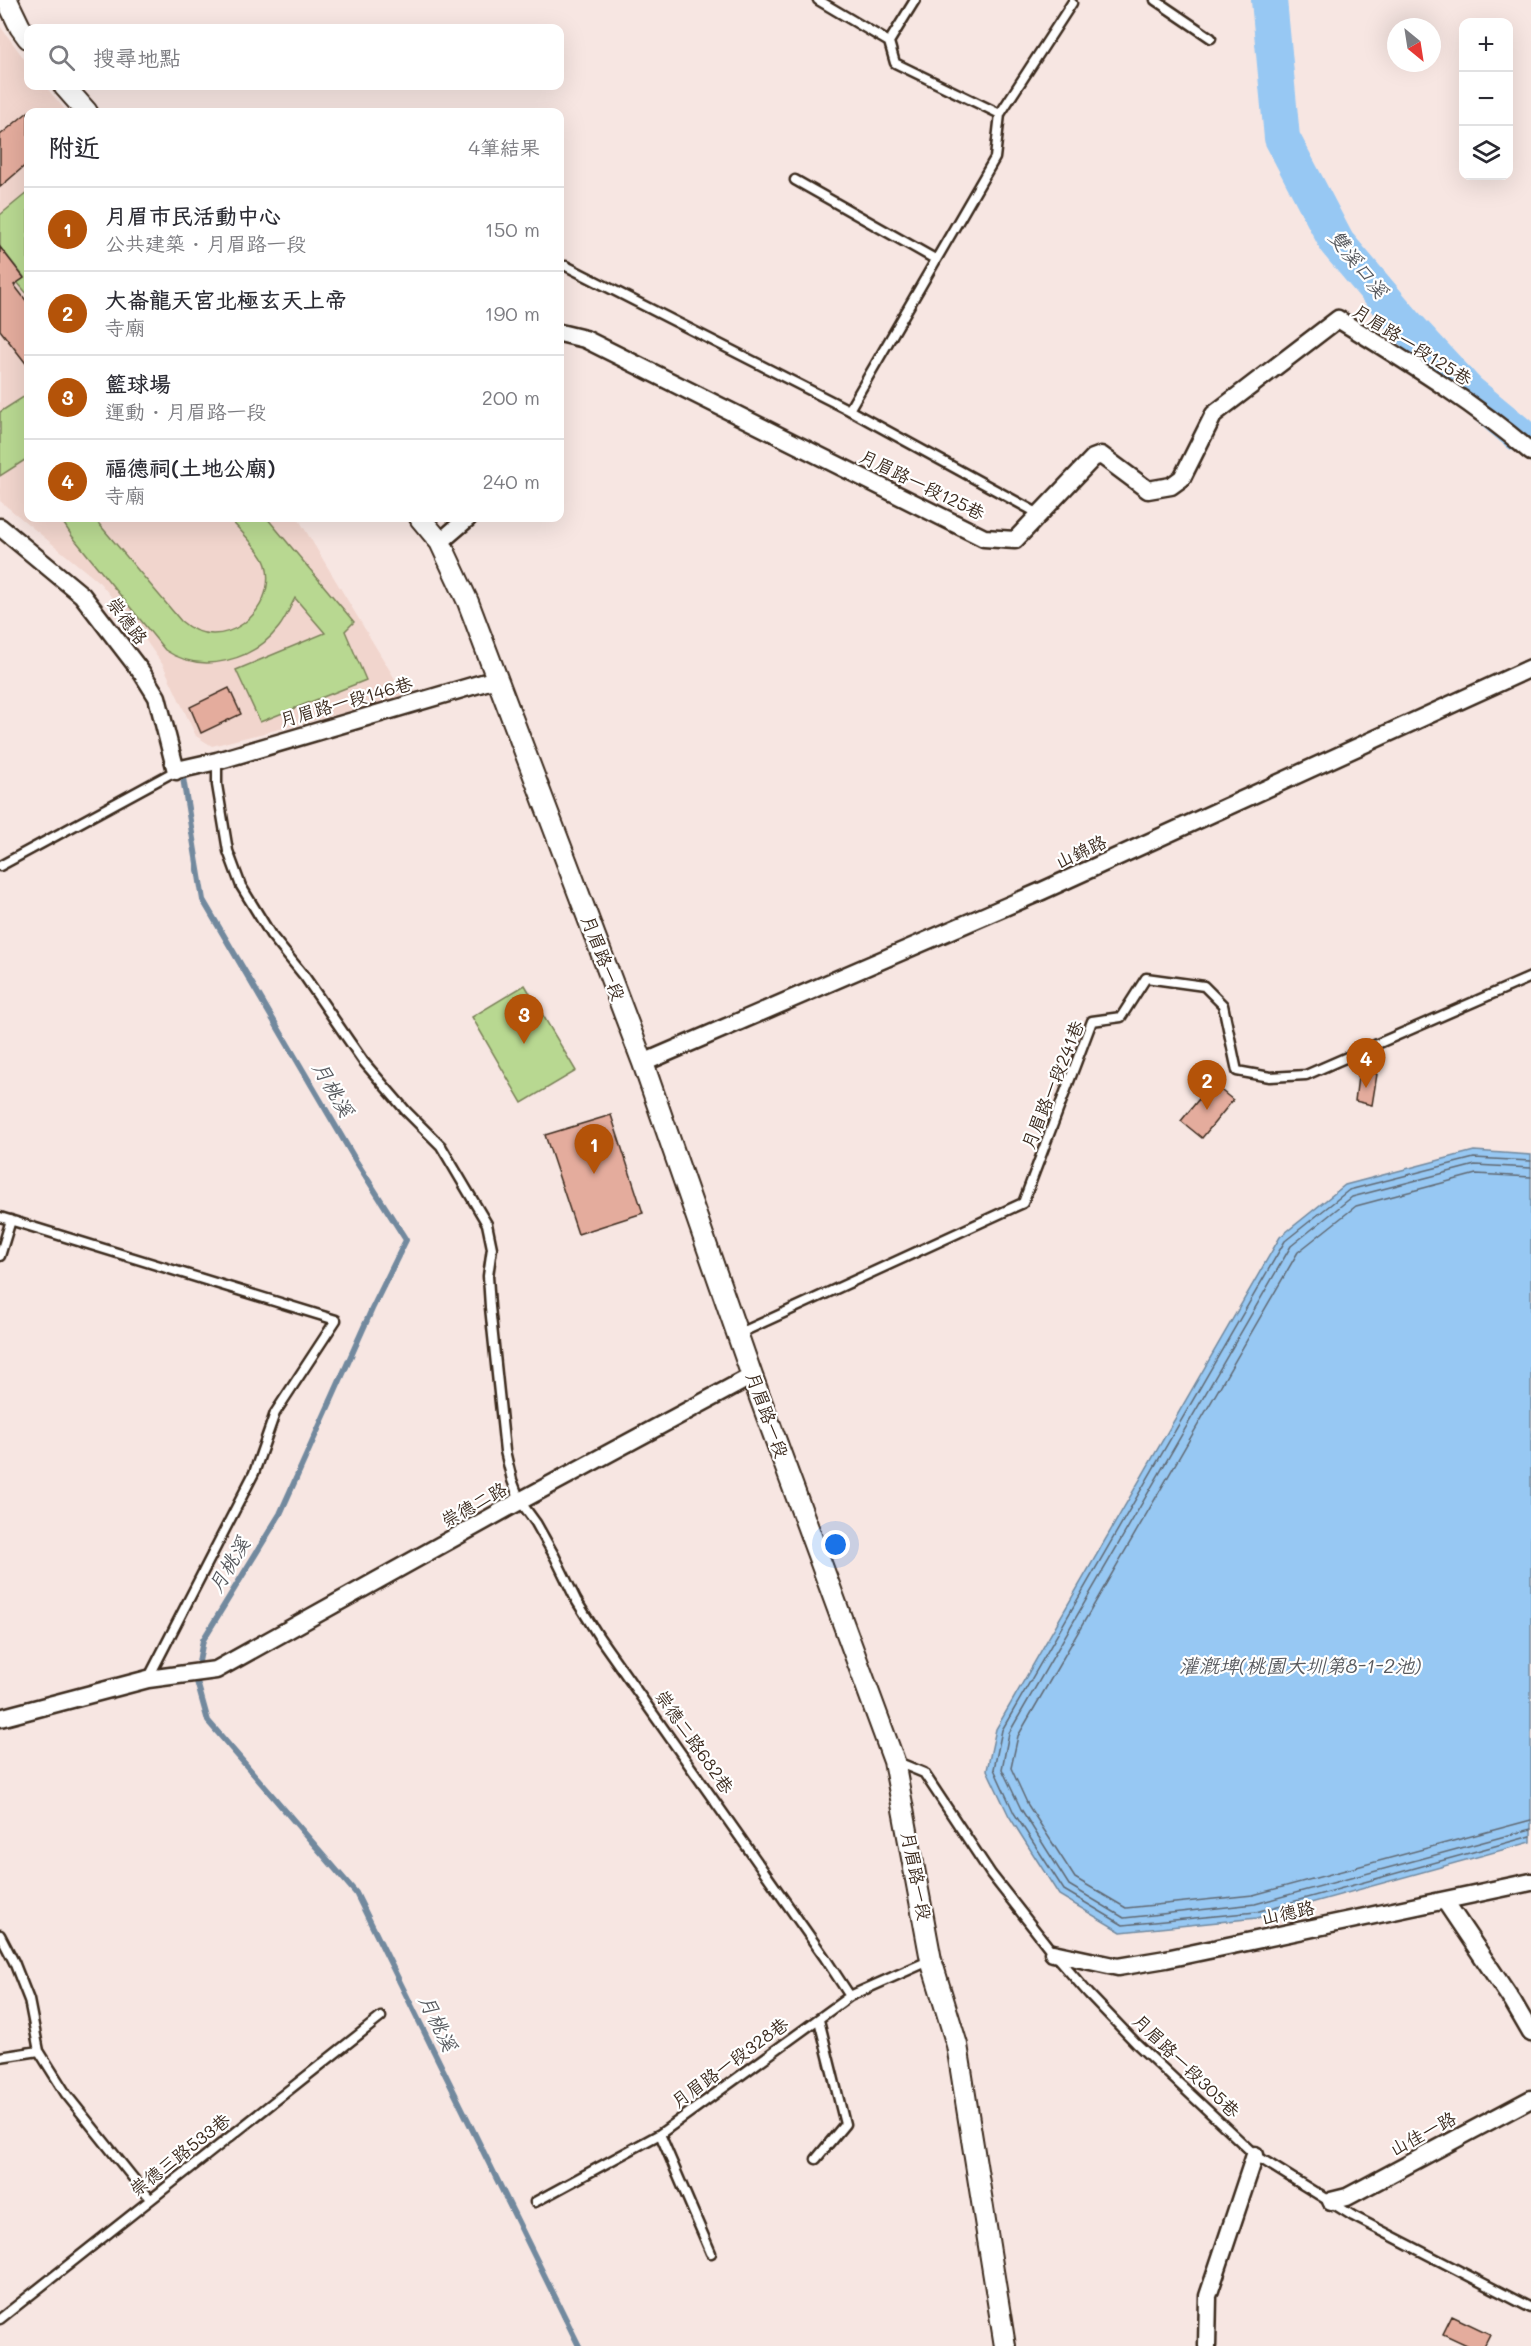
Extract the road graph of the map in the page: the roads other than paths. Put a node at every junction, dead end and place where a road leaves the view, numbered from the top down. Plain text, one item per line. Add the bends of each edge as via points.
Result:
1 (818, 0) edge
2 (915, 0) edge
3 (1155, 0) edge
4 (1072, 3) dead end
5 (6, 5) edge
6 (24, 32) edge
7 (1211, 38) dead end
8 (889, 42) junction
9 (68, 90) edge
10 (83, 108) edge
11 (999, 114) junction
12 (795, 180) dead end
13 (935, 259) junction
14 (566, 266) dead end
15 (564, 334) edge
16 (849, 411) junction
17 (1531, 452) edge
18 (1041, 515) junction
19 (423, 522) edge
20 (463, 522) edge
21 (0, 527) edge
22 (440, 542) junction
23 (1531, 668) edge
24 (496, 679) junction
25 (212, 762) junction
26 (176, 771) junction
27 (0, 866) edge
28 (1531, 977) edge
29 (643, 1063) junction
30 (0, 1217) edge
31 (11, 1220) junction
32 (0, 1256) edge
33 (737, 1334) junction
34 (752, 1376) junction
35 (520, 1501) junction
36 (148, 1679) junction
37 (0, 1718) edge
38 (894, 1761) junction
39 (1531, 1882) edge
40 (1446, 1901) junction
41 (0, 1935) edge
42 (1053, 1953) junction
43 (932, 1960) junction
44 (850, 1996) junction
45 (381, 2017) dead end
46 (819, 2020) junction
47 (1531, 2033) edge
48 (39, 2051) junction
49 (0, 2057) edge
50 (1531, 2099) edge
51 (660, 2134) junction
52 (1255, 2155) junction
53 (816, 2159) dead end
54 (150, 2199) junction
55 (1331, 2201) junction
56 (535, 2202) dead end
57 (711, 2253) dead end
58 (1531, 2308) edge
59 (0, 2319) edge
60 (1005, 2346) edge
61 (1208, 2346) edge

1 - 8 lane
2 - 8 lane
3 - 7 lane
4 - 11 lane
5 - 6 street
8 - 11 lane via 895,63
9 - 10 street
11 - 13 lane via 995,158
12 - 13 lane
13 - 16 lane
14 - 16 lane
15 - 18 street, 月眉路一段125巷 via 585,339 984,537 1015,540
16 - 18 lane
17 - 18 street, 月眉路一段125巷 via 1502,427 1338,319 1214,414 1182,478 1171,486 1148,490 1101,455 1093,458
19 - 22 street, 月眉路一段
20 - 22 street
21 - 26 street, 崇德路 via 82,595 142,673 157,697
22 - 24 street, 月眉路一段 via 468,602
23 - 29 street, 山錦路 via 1042,891
24 - 25 street, 月眉路一段146巷
24 - 29 street, 月眉路一段
25 - 26 street, 月眉路一段146巷
25 - 35 lane, 崇德二路682巷 via 228,851 241,886 271,935 363,1061 441,1146 487,1224 492,1248 488,1276 490,1307 505,1451
26 - 27 lane
28 - 33 lane, 月眉路一段241巷 via 1306,1075 1270,1077 1237,1071 1223,1005 1204,986 1146,978 1121,1017 1092,1021 1023,1203
29 - 33 street, 月眉路一段
30 - 31 lane
31 - 32 lane
31 - 36 lane via 336,1320 275,1413 254,1473
33 - 34 street, 月眉路一段
34 - 35 street, 崇德二路
34 - 38 street, 月眉路一段
35 - 36 street, 崇德二路 via 216,1670
35 - 44 lane, 崇德二路682巷 via 599,1637
36 - 37 street
38 - 42 lane, 月眉路一段305巷 via 924,1773 991,1874
38 - 43 street, 月眉路一段
39 - 40 street, 山德路
40 - 42 street, 山德路 via 1118,1966
40 - 47 street
41 - 48 lane via 29,2000
42 - 52 lane, 月眉路一段305巷 via 1136,2043
43 - 44 lane, 月眉路一段328巷
43 - 60 street, 月眉路一段 via 957,2045
44 - 46 lane, 月眉路一段328巷
45 - 54 lane, 崇德三路533巷
46 - 51 lane, 月眉路一段328巷
46 - 53 lane via 845,2124
48 - 49 lane
48 - 54 lane via 66,2094
50 - 55 street, 山佳一路 via 1347,2197
51 - 56 lane, 月眉路一段328巷
51 - 57 lane
52 - 55 lane, 月眉路一段305巷
52 - 61 street via 1208,2296
54 - 59 lane, 崇德三路533巷
55 - 58 lane, 月眉路一段305巷

